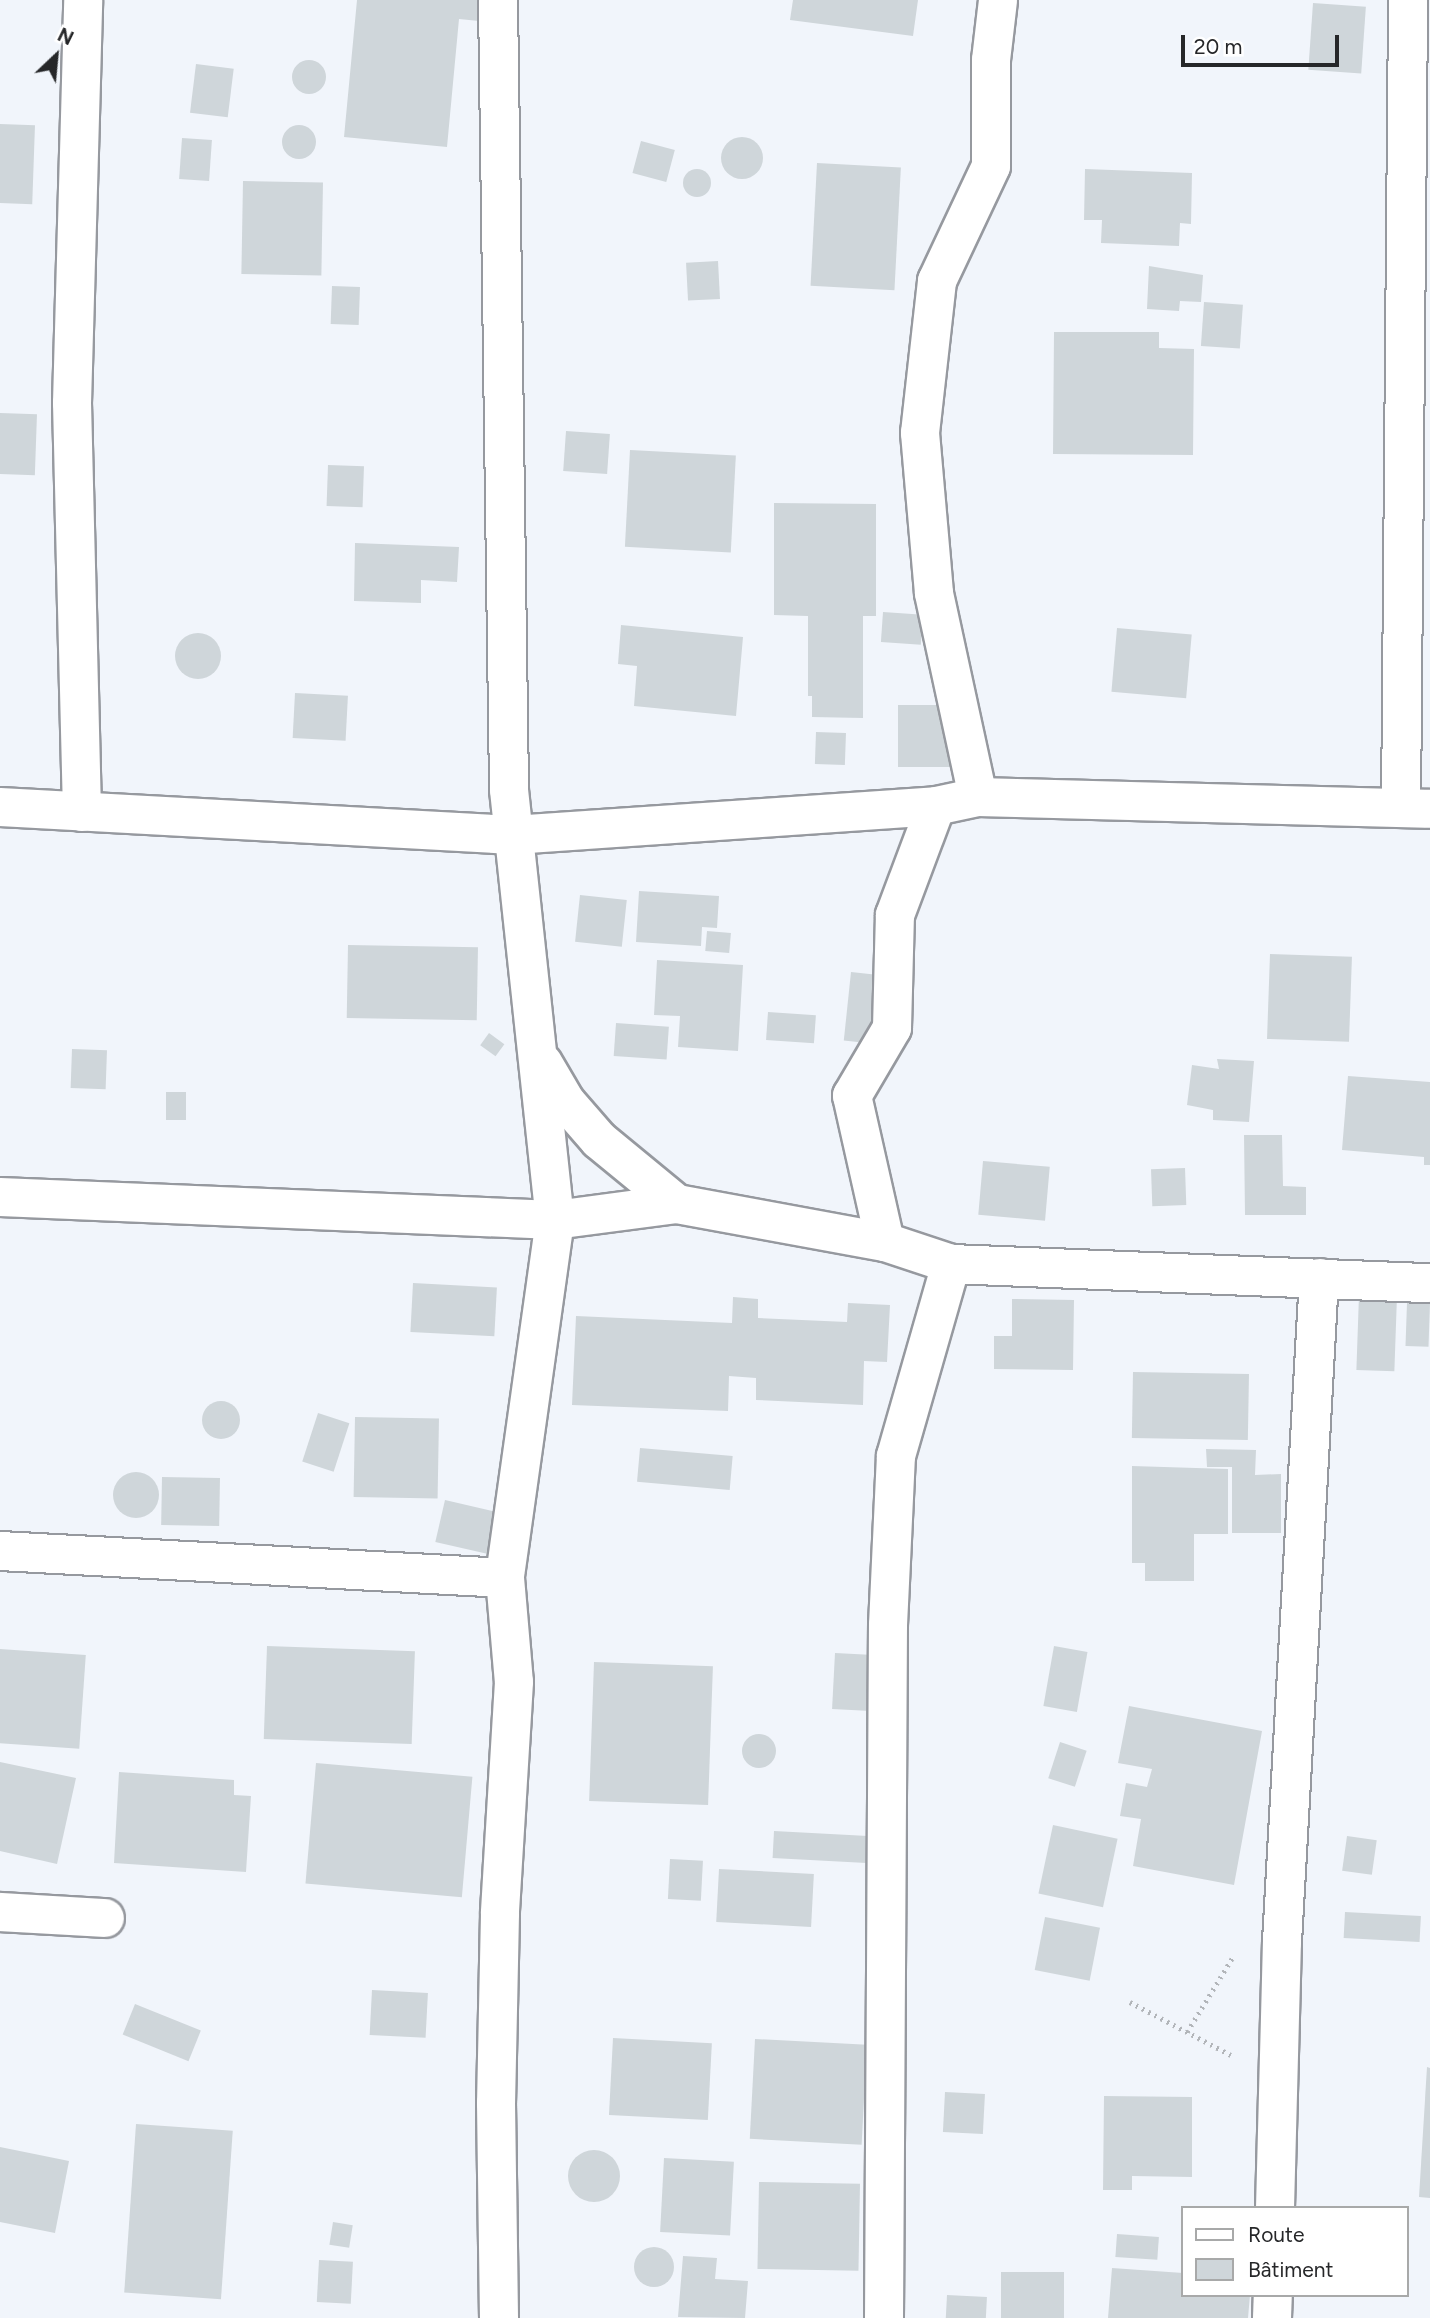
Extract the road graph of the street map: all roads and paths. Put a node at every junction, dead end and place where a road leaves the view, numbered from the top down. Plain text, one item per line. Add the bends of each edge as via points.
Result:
1 (83, 0) edge
2 (498, 0) edge
3 (998, 0) edge
4 (1408, 0) edge
5 (978, 797) junction
6 (936, 806) junction
7 (0, 807) edge
8 (1415, 808) edge
9 (82, 812) junction
10 (513, 835) junction
11 (539, 1056) junction
12 (0, 1197) edge
13 (677, 1204) junction
14 (555, 1220) junction
15 (885, 1242) junction
16 (951, 1264) junction
17 (1319, 1279) junction
18 (1430, 1283) edge
19 (0, 1551) edge
20 (505, 1578) junction
21 (0, 1912) edge
22 (105, 1918) dead end
23 (1282, 1941) junction
24 (1130, 2002) dead end
25 (1187, 2032) junction
26 (1279, 2079) junction
27 (1275, 2206) edge
28 (1273, 2297) edge
29 (499, 2318) edge
30 (884, 2318) edge
31 (1272, 2318) edge

1 - 9 street via 72,403
2 - 10 street
3 - 5 street via 991,60 991,166 937,281 920,433 934,593
4 - 8 street
5 - 6 street
5 - 8 street
6 - 10 street
6 - 15 street via 895,915 892,1028 852,1096
7 - 9 street
9 - 10 street
10 - 11 street
11 - 13 street via 566,1102 599,1140
11 - 14 street
12 - 14 street
13 - 14 street
13 - 15 street
14 - 20 street
15 - 16 street
16 - 17 street
16 - 30 street via 896,1456 888,1625
17 - 18 street
17 - 23 street
19 - 20 street
20 - 29 street via 514,1682 500,1914 496,2103
21 - 22 street
23 - 25 path via 1233,1955
23 - 26 street
24 - 25 path
25 - 26 path
26 - 27 street
28 - 31 street

